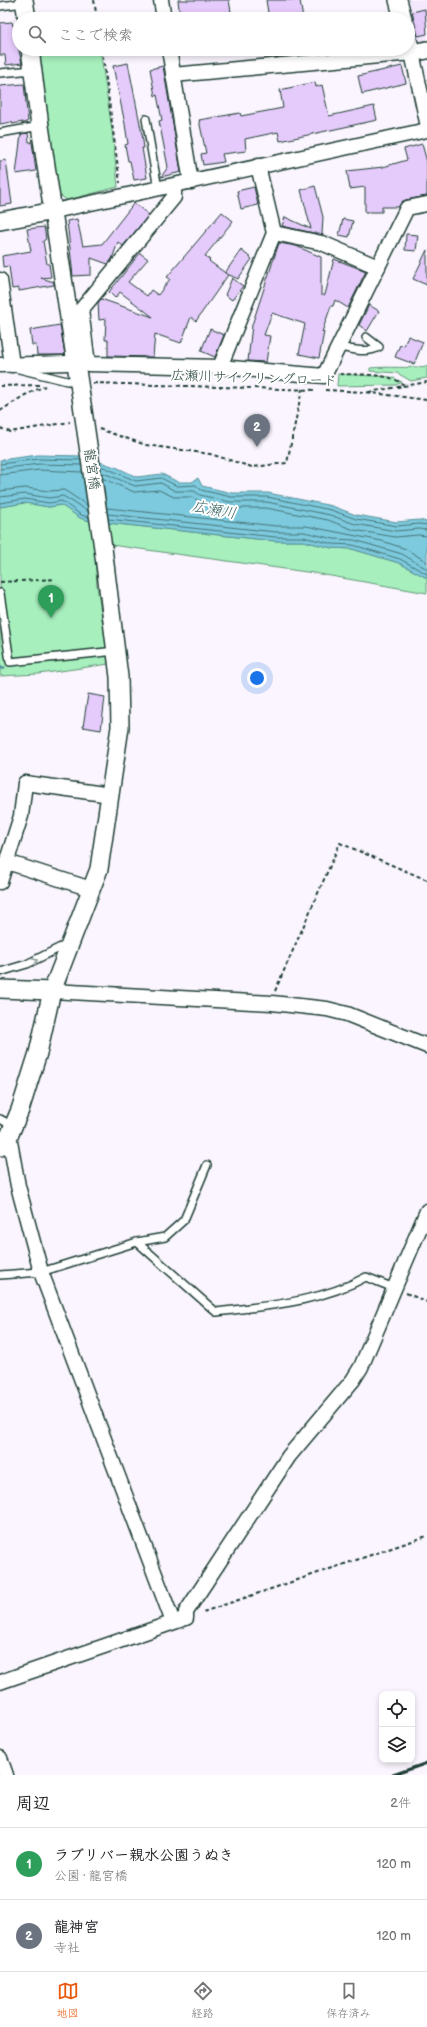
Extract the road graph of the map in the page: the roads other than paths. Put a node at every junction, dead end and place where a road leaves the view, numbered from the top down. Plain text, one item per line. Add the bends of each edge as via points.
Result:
1 (161, 0) edge
2 (398, 0) edge
3 (0, 6) edge
4 (25, 7) edge
5 (163, 12) edge
6 (401, 12) edge
7 (416, 48) edge
8 (31, 56) edge
9 (170, 56) edge
10 (344, 56) edge
11 (33, 70) junction
12 (0, 73) edge
13 (173, 75) junction
14 (146, 119) dead end
15 (427, 122) edge
16 (40, 126) junction
17 (427, 130) edge
18 (0, 133) edge
19 (258, 166) junction
20 (191, 182) junction
21 (174, 186) junction
22 (158, 189) junction
23 (427, 204) edge
24 (54, 212) junction
25 (0, 220) edge
26 (274, 233) junction
27 (378, 267) junction
28 (0, 280) edge
29 (366, 337) dead end
30 (338, 347) junction
31 (68, 363) dead end
32 (6, 365) edge
33 (220, 367) junction
34 (80, 386) junction
35 (0, 593) edge
36 (116, 652) junction
37 (111, 795) junction
38 (5, 857) edge
39 (0, 882) edge
40 (91, 890) junction
41 (68, 948) junction
42 (0, 972) edge
43 (0, 988) edge
44 (52, 991) junction
45 (427, 1046) edge
46 (6, 1132) edge
47 (207, 1165) dead end
48 (427, 1210) edge
49 (137, 1242) junction
50 (41, 1272) junction
51 (0, 1275) edge
52 (394, 1288) junction
53 (179, 1620) junction
54 (0, 1682) edge
55 (0, 1758) edge
56 (6, 1775) edge

1 - 5 street
2 - 6 street
3 - 4 lane
7 - 15 street
8 - 11 street, 龍宮橋
9 - 13 street
10 - 13 street
11 - 12 lane
11 - 16 street, 龍宮橋
13 - 20 street
14 - 22 lane
16 - 18 lane
16 - 24 street, 龍宮橋
17 - 19 street
19 - 20 street
19 - 26 street
20 - 21 street
21 - 22 street
21 - 33 street via 174,196 81,310 88,364
22 - 24 street
23 - 27 street via 407,208
24 - 25 street
24 - 34 street, 龍宮橋
26 - 27 street via 322,243
26 - 33 street
27 - 30 street
28 - 32 street
29 - 30 lane via 379,347 373,350 357,350
30 - 33 street via 324,376
31 - 32 street
32 - 34 lane
34 - 36 street, 龍宮橋, bridge
35 - 36 lane via 10,662
36 - 37 street, 龍宮橋 via 120,727
37 - 38 street via 25,783 22,816
37 - 40 street, 龍宮橋 via 99,868
38 - 39 street
38 - 40 street
40 - 41 street, 龍宮橋
42 -> 41 lane via 27,964 61,947
41 - 44 street, 龍宮橋
43 - 44 street
44 - 45 street via 272,1003 327,1009 347,1014
44 - 46 street, 龍宮橋 via 38,1052
46 - 50 street
47 - 49 lane via 184,1220 165,1237
48 - 52 street
49 - 50 lane
49 - 52 lane via 216,1312 286,1303 350,1286 366,1277
50 - 51 lane
50 - 53 street
52 - 53 street via 361,1367 353,1380 289,1456
53 - 54 street
55 - 56 street

